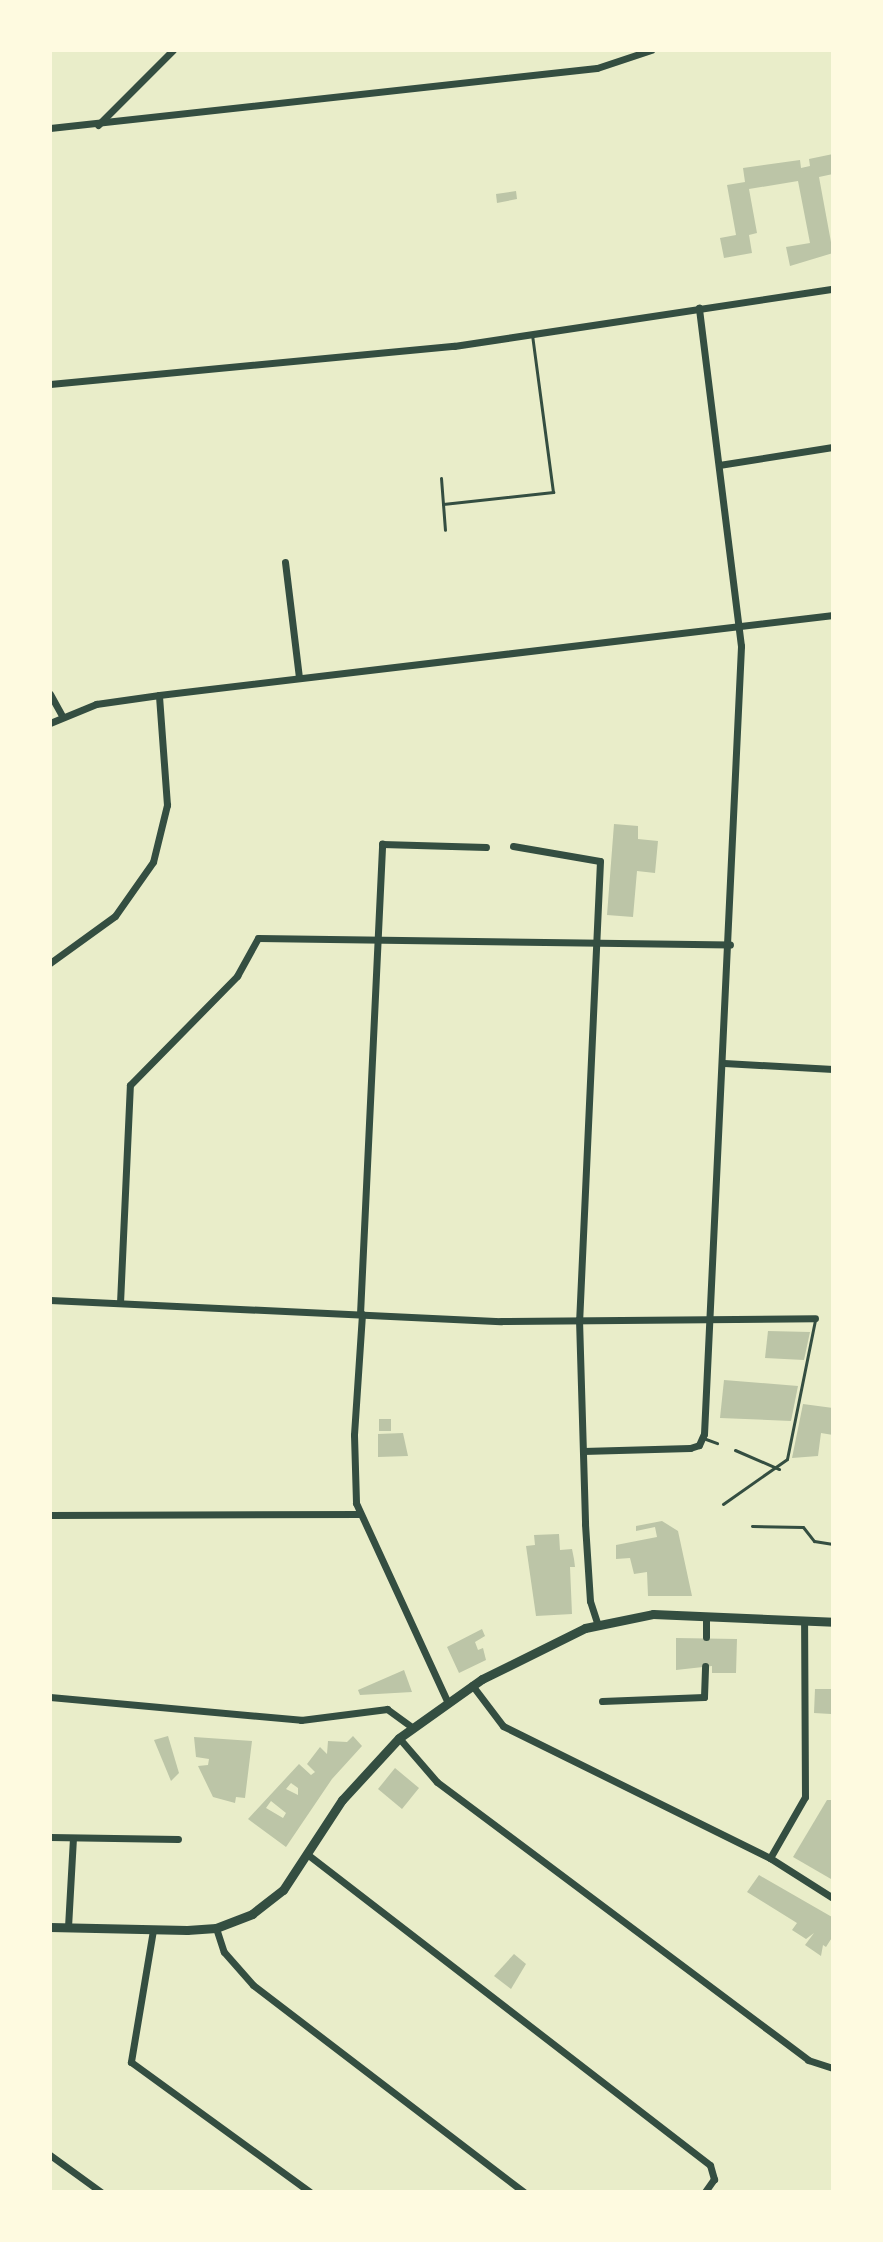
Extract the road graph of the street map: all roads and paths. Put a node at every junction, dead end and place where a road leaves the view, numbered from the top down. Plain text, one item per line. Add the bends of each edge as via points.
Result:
1 (173, 50) edge
2 (651, 50) edge
3 (98, 125) junction
4 (50, 128) edge
5 (833, 289) edge
6 (699, 308) junction
7 (532, 334) junction
8 (50, 384) edge
9 (833, 447) edge
10 (719, 465) junction
11 (441, 478) dead end
12 (443, 504) junction
13 (445, 530) dead end
14 (285, 562) dead end
15 (833, 615) edge
16 (739, 622) junction
17 (299, 677) junction
18 (50, 694) edge
19 (159, 695) junction
20 (62, 716) junction
21 (50, 723) edge
22 (513, 846) dead end
23 (486, 847) dead end
24 (378, 939) junction
25 (592, 943) junction
26 (730, 945) junction
27 (50, 963) edge
28 (724, 1063) junction
29 (833, 1069) edge
30 (50, 1300) edge
31 (120, 1303) junction
32 (361, 1314) junction
33 (712, 1315) junction
34 (815, 1318) joint
35 (579, 1319) junction
36 (703, 1438) junction
37 (717, 1443) dead end
38 (735, 1450) dead end
39 (583, 1451) junction
40 (779, 1469) junction
41 (723, 1504) dead end
42 (360, 1514) junction
43 (50, 1515) edge
44 (752, 1526) dead end
45 (833, 1544) edge
46 (706, 1617) junction
47 (804, 1621) junction
48 (833, 1622) edge
49 (597, 1623) junction
50 (706, 1637) dead end
51 (705, 1666) dead end
52 (472, 1685) junction
53 (50, 1697) edge
54 (447, 1701) junction
55 (602, 1701) dead end
56 (412, 1727) junction
57 (399, 1738) junction
58 (50, 1837) edge
59 (73, 1838) junction
60 (178, 1839) dead end
61 (307, 1854) junction
62 (770, 1858) junction
63 (833, 1898) edge
64 (50, 1927) edge
65 (68, 1927) junction
66 (216, 1928) junction
67 (153, 1930) junction
68 (833, 2068) edge
69 (50, 2155) edge
70 (101, 2192) edge
71 (310, 2192) edge
72 (524, 2192) edge
73 (705, 2192) edge

1 - 3 street
2 - 3 street via 597,68
3 - 4 street
5 - 6 street
6 - 7 street
6 - 10 street
7 - 8 street
7 - 12 lane via 553,492
9 - 10 street
10 - 16 street
11 - 12 lane
12 - 13 lane
14 - 17 street
15 - 16 street
16 - 17 street
16 - 26 street
17 - 19 street
18 - 20 street
19 - 20 street via 96,704
19 - 27 street via 167,805 153,862 115,916
20 - 21 street
22 - 25 street via 600,861
23 - 24 street via 382,844
24 - 25 street
24 - 31 street via 258,938 237,976 134,1077
24 - 32 street
25 - 26 street
25 - 35 street
26 - 28 street
28 - 29 street
28 - 33 street
30 - 31 street
31 - 32 street
32 - 35 street
32 - 42 street via 354,1435 354,1492
33 - 34 street
33 - 35 street
33 - 36 street
34 - 40 lane via 789,1453
35 - 39 street
36 - 37 lane
36 - 39 street via 690,1448
38 - 40 lane
39 - 49 street via 590,1601
40 - 41 lane
42 - 43 street
42 - 54 street
44 - 45 lane via 803,1527 814,1541
46 - 47 main road
46 - 49 main road via 653,1614
46 - 50 street
47 - 48 main road
47 - 62 street via 805,1797
49 - 52 main road
51 - 55 street via 704,1697
52 - 54 main road
52 - 62 street via 503,1726
53 - 56 street via 301,1720 387,1709
54 - 56 main road
56 - 57 main road
57 - 61 main road via 342,1800
57 - 68 street via 437,1782 808,2060
58 - 59 street
59 - 60 street
59 - 65 street
61 - 66 main road via 270,1903
61 - 73 street via 710,2165 714,2179
62 - 63 street
64 - 65 main road
65 - 67 main road
66 - 67 main road
66 - 72 street via 224,1952 247,1980
67 - 71 street via 131,2062
69 - 70 street

